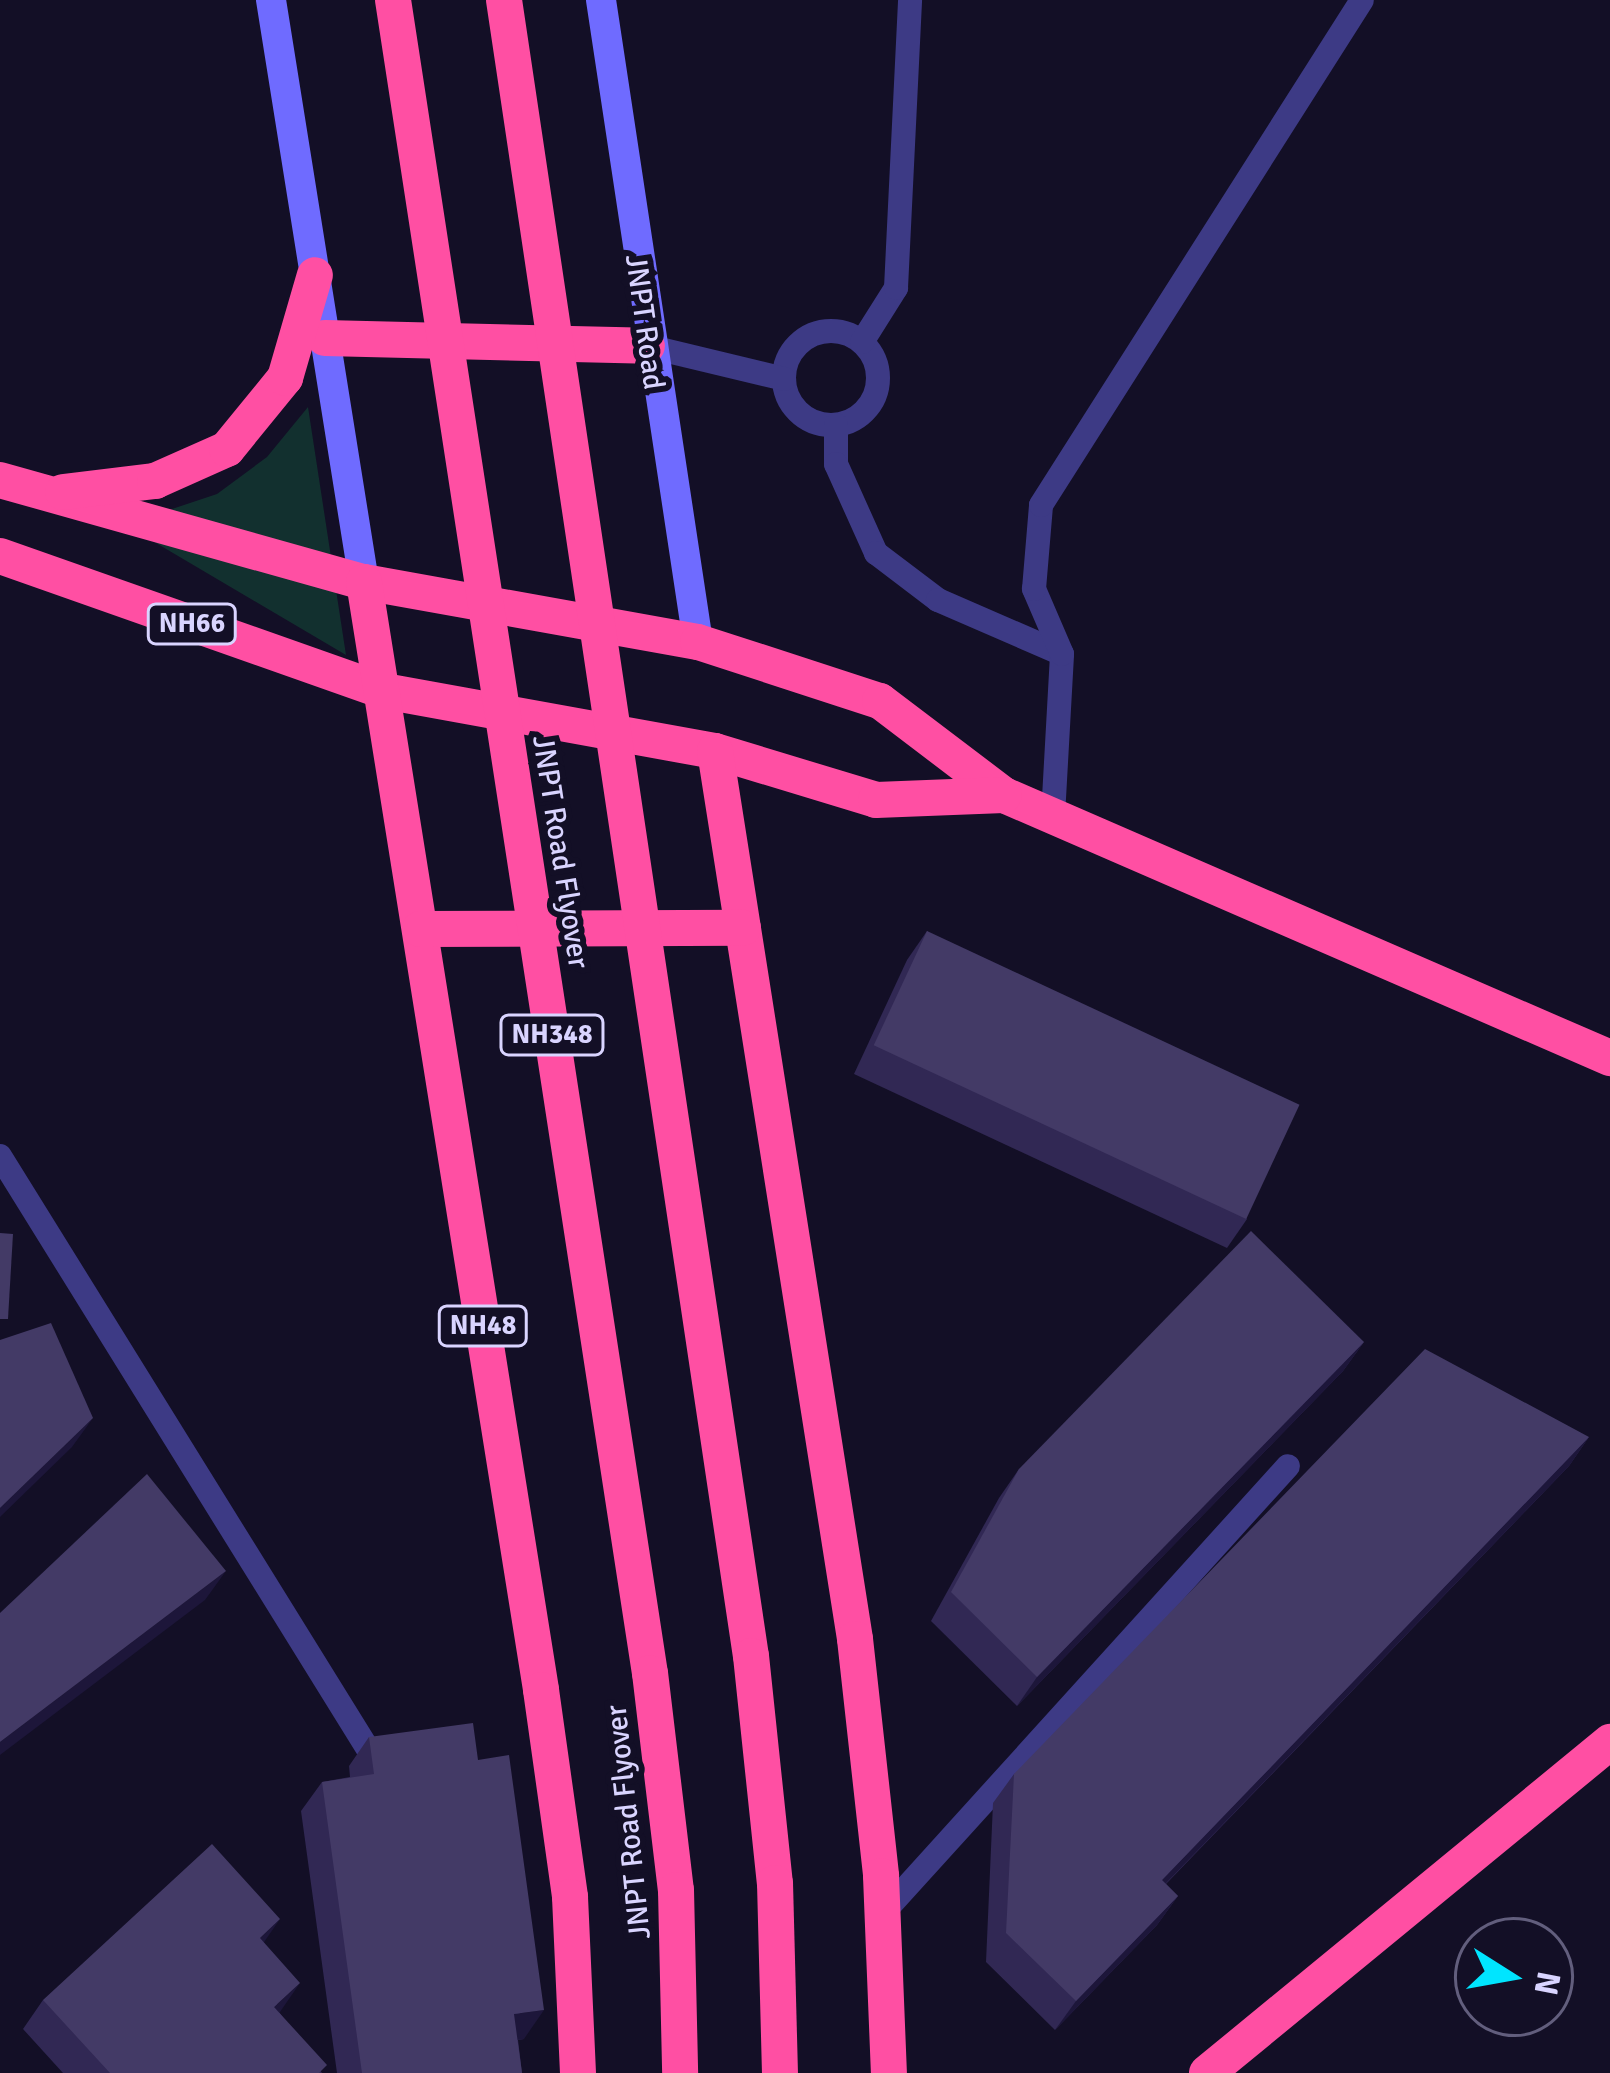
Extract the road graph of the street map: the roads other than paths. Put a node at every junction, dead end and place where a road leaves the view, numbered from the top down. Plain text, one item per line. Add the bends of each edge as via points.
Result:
1 (271, 0) edge
2 (393, 0) edge
3 (504, 0) edge
4 (601, 0) edge
5 (910, 0) edge
6 (1362, 0) edge
7 (315, 275) junction
8 (325, 338) junction
9 (862, 342) junction
10 (647, 346) junction
11 (784, 379) junction
12 (836, 425) junction
13 (12, 486) edge
14 (0, 556) edge
15 (364, 582) junction
16 (698, 642) junction
17 (1062, 654) junction
18 (384, 692) junction
19 (715, 752) junction
20 (1004, 795) junction
21 (1052, 816) junction
22 (420, 928) junction
23 (742, 928) junction
24 (1610, 1058) edge
25 (0, 1156) edge
26 (1288, 1466) edge
27 (1610, 1742) edge
28 (368, 1749) edge
29 (883, 1912) junction
30 (1206, 2072) edge
31 (578, 2073) edge
32 (680, 2073) edge
33 (780, 2073) edge
34 (889, 2073) edge

1 - 7 street
2 - 32 highway, JNPT Road Flyover / NH348, bridge via 650,1673 676,1890
3 - 33 highway, bridge via 751,1656 775,1883
4 - 10 street, JNPT Road
5 - 9 lane via 896,288
6 - 17 lane via 1041,505 1034,589
7 - 8 street
7 - 13 highway via 285,378 226,449 155,481
8 - 10 highway
8 - 15 street
9 - 11 lane via 819,332 794,349
9 - 12 lane via 878,384 864,412
10 - 11 lane
10 - 16 street, JNPT Road
11 - 12 lane via 806,418
12 - 17 lane via 836,464 876,553 938,600
13 - 15 highway
14 - 18 highway, NH66
15 - 16 highway
15 - 18 highway, NH48
16 - 20 highway via 880,701
17 - 21 lane
18 - 19 highway
18 - 22 highway, NH48
19 - 20 highway via 876,800
19 - 23 highway
20 - 21 highway
21 - 24 highway
22 - 23 highway
22 - 31 highway, NH48 via 570,1897
23 - 29 highway via 855,1639
25 - 28 lane
26 - 29 lane
27 - 30 highway
29 - 34 highway

